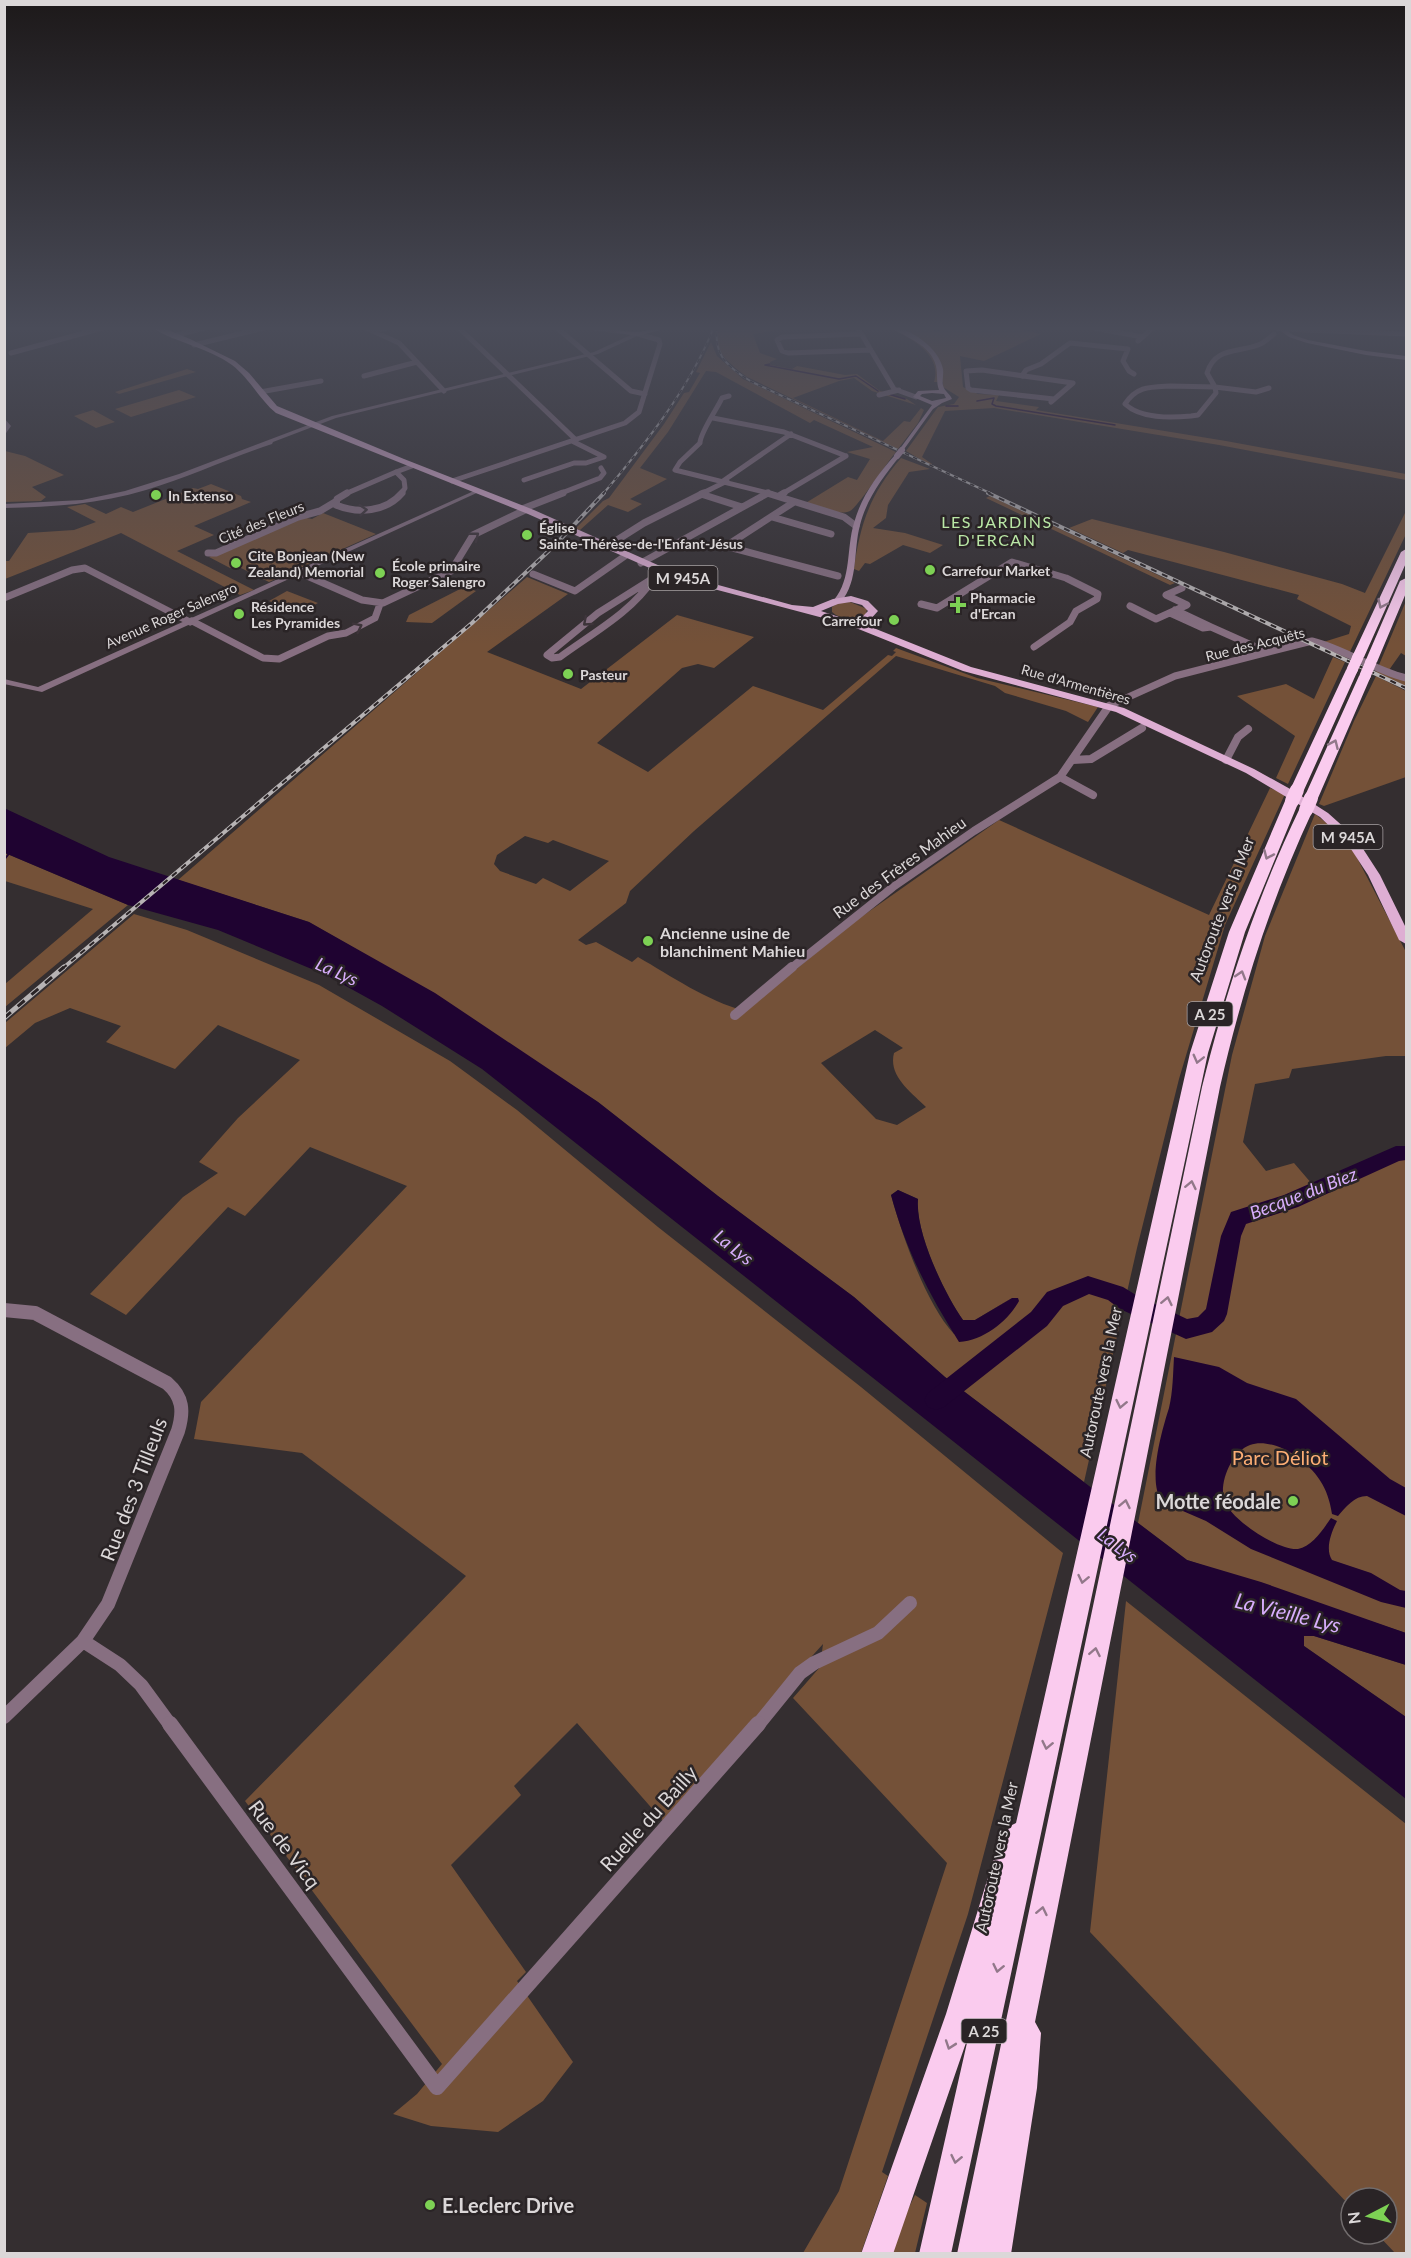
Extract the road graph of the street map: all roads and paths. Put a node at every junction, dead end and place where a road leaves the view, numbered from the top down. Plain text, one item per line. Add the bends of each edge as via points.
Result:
1 (294, 432) edge
2 (331, 432) edge
3 (565, 432) edge
4 (598, 432) edge
5 (703, 432) edge
6 (783, 432) edge
7 (914, 432) edge
8 (791, 434) junction
9 (574, 441) junction
10 (604, 462) junction
11 (412, 466) junction
12 (396, 472) junction
13 (524, 480) dead end
14 (452, 481) junction
15 (725, 481) junction
16 (478, 491) junction
17 (768, 493) junction
18 (702, 494) junction
19 (779, 496) junction
20 (335, 502) junction
21 (794, 502) junction
22 (4, 506) edge
23 (742, 507) junction
24 (863, 507) junction
25 (524, 509) junction
26 (833, 513) junction
27 (772, 517) junction
28 (856, 526) junction
29 (831, 534) dead end
30 (606, 547) junction
31 (1407, 552) edge
32 (208, 553) dead end
33 (625, 556) junction
34 (641, 563) junction
35 (298, 572) junction
36 (663, 572) junction
37 (533, 574) dead end
38 (838, 576) dead end
39 (849, 578) junction
40 (653, 579) junction
41 (1407, 581) edge
42 (1182, 588) dead end
43 (4, 598) edge
44 (838, 600) junction
45 (860, 601) junction
46 (380, 604) junction
47 (921, 604) dead end
48 (1130, 606) dead end
49 (605, 610) junction
50 (828, 610) junction
51 (1173, 611) junction
52 (618, 613) junction
53 (869, 617) junction
54 (191, 621) junction
55 (850, 622) junction
56 (888, 637) junction
57 (1034, 647) dead end
58 (1267, 652) junction
59 (1358, 667) junction
60 (1407, 678) edge
61 (4, 681) edge
62 (1109, 706) junction
63 (1142, 728) dead end
64 (1248, 729) dead end
65 (1073, 760) junction
66 (1226, 760) junction
67 (1060, 777) junction
68 (1093, 795) dead end
69 (1403, 920) edge
70 (1407, 940) edge
71 (735, 1015) dead end
72 (1168, 1239) junction
73 (4, 1310) edge
74 (910, 1603) dead end
75 (83, 1641) junction
76 (4, 1717) edge
77 (1033, 1808) junction
78 (1027, 1989) junction
79 (437, 2087) joint
80 (877, 2253) edge
81 (935, 2253) edge
82 (972, 2253) edge
83 (995, 2253) edge

1 - 22 street via 122,495 65,504
2 - 11 main road, M 945A
3 - 9 street
4 - 9 street
5 - 15 street via 694,452 683,457 675,471
6 - 8 street
7 - 24 main road
8 - 15 street
8 - 19 street via 846,456
9 - 10 street
9 - 14 street
10 - 13 street via 574,463
10 - 25 street via 604,473 597,480
11 - 12 street, Cité des Fleurs
11 - 14 main road, M 945A
12 - 20 street, Cité des Fleurs via 347,492
20 -> 12 street via 340,508 356,511 387,504 405,488 404,480
14 - 16 main road, M 945A
15 - 17 street
15 - 18 street
16 - 25 main road, M 945A
16 - 35 street, Avenue Roger Salengro
17 - 19 street
17 - 23 street
18 - 23 street
18 - 30 street
19 - 21 street
20 - 32 street, Cité des Fleurs
21 - 26 street
21 - 27 street
23 - 34 street
24 - 26 street
24 - 28 main road
25 - 30 main road, M 945A
46 -> 25 street via 451,571 473,535
26 - 28 street
27 - 29 street
27 - 38 street via 729,543 729,547
28 - 39 main road
30 - 33 main road, M 945A
31 -> 59 highway, A 25
33 - 34 main road, M 945A
33 - 37 street via 575,591
34 - 36 main road, M 945A
35 - 46 street
35 - 54 street, Avenue Roger Salengro
36 - 40 street
36 - 50 main road, M 945A via 794,608
39 - 44 main road
39 - 45 main road via 851,592
40 - 49 street
40 - 52 street via 646,590
41 - 59 highway, A 25, bridge via 1371,662
42 - 51 street via 1166,595 1187,605
43 - 54 street via 85,568
44 - 45 main road
44 - 50 main road
45 - 53 main road, Rue d'Armentières via 872,608
54 -> 46 street via 270,660 325,637 344,634 373,619
47 - 57 street via 937,608 1011,562 1095,591 1099,597
48 - 51 street via 1156,619
49 - 52 street
49 -> 52 street via 549,651 548,656 561,656
50 - 55 main road, Rue d'Armentières
51 - 58 street
53 - 55 main road
53 - 56 main road, Rue d'Armentières / M 945A via 871,625
54 - 61 street, Avenue Roger Salengro via 39,690
55 - 56 main road, Rue d'Armentières / M 945A
56 - 62 main road, Rue d'Armentières / M 945A via 972,670
58 - 60 street, Rue des Acquêts via 1319,642 1384,673
58 - 62 street, Rue des Acquêts via 1175,676
59 - 72 highway, A 25 via 1301,800 1235,994
62 - 65 street, Rue des Frères Mahieu
62 - 66 main road, Rue d'Armentières / M 945A
63 - 65 street via 1091,759
64 - 66 street via 1238,737
65 - 67 street, Rue des Frères Mahieu
66 - 69 main road, Rue d'Armentières / M 945A via 1304,801 1344,832
67 - 68 street
67 - 71 street, Rue des Frères Mahieu via 893,887
69 - 70 main road, Rue d'Armentières / M 945A
72 -> 77 highway, Autoroute vers la Mer / A 25
78 -> 72 highway, A 25 via 1084,1709
73 - 75 street, Rue des 3 Tilleuls via 35,1313 167,1383 183,1403 178,1431 115,1590
74 - 79 street, Ruelle du Bailly via 878,1634 823,1658 800,1673 733,1754
75 - 76 street, Rue des 3 Tilleuls
75 - 79 street, Rue de Vicq via 120,1665 141,1685
77 -> 80 highway via 1007,1861 961,2014
77 -> 81 highway, Autoroute vers la Mer / A 25
78 - 82 highway, A 25
78 - 83 highway via 1023,2084

